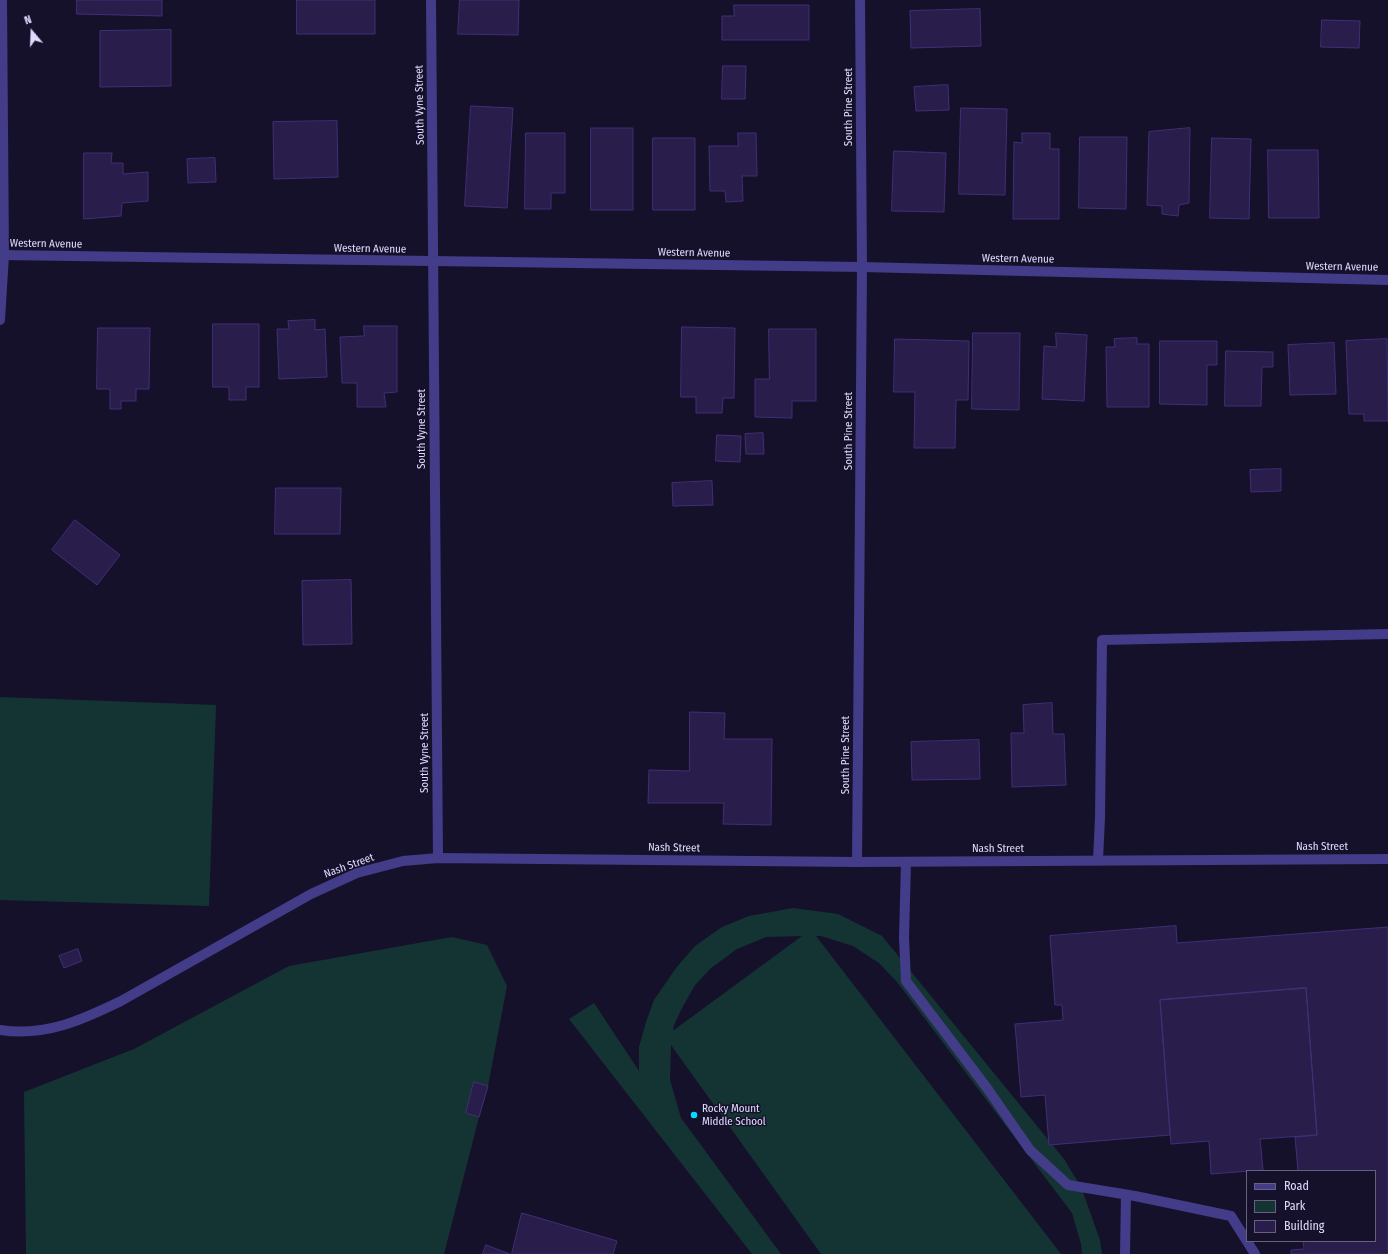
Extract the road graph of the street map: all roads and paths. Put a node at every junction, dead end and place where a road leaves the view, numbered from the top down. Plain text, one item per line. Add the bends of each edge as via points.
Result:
1 (2, 0) edge
2 (430, 0) edge
3 (860, 0) edge
4 (2, 255) edge
5 (433, 262) junction
6 (862, 267) junction
7 (1388, 280) edge
8 (0, 320) edge
9 (1388, 634) edge
10 (438, 858) junction
11 (1388, 859) edge
12 (1098, 860) junction
13 (858, 862) junction
14 (906, 862) junction
15 (0, 1030) edge
16 (1126, 1195) junction
17 (1246, 1240) edge
18 (1247, 1242) edge
19 (1125, 1254) edge
20 (1255, 1254) edge

1 - 4 street
2 - 5 street, South Vyne Street
3 - 6 street, South Pine Street
4 - 5 street, Western Avenue
4 - 8 street
5 - 6 street, Western Avenue
5 - 10 street, South Vyne Street
6 - 7 street, Western Avenue
6 - 13 street, South Pine Street
9 - 12 street via 1102,640
10 - 13 street, Nash Street
10 - 15 street, Nash Street via 403,861 365,871 311,894 121,1001 64,1026 36,1032
11 - 12 street, Nash Street
12 - 14 street, Nash Street
13 - 14 street, Nash Street
14 - 16 street via 906,981 1030,1150 1068,1185
16 - 17 street via 1231,1216
16 - 19 street
18 - 20 street

